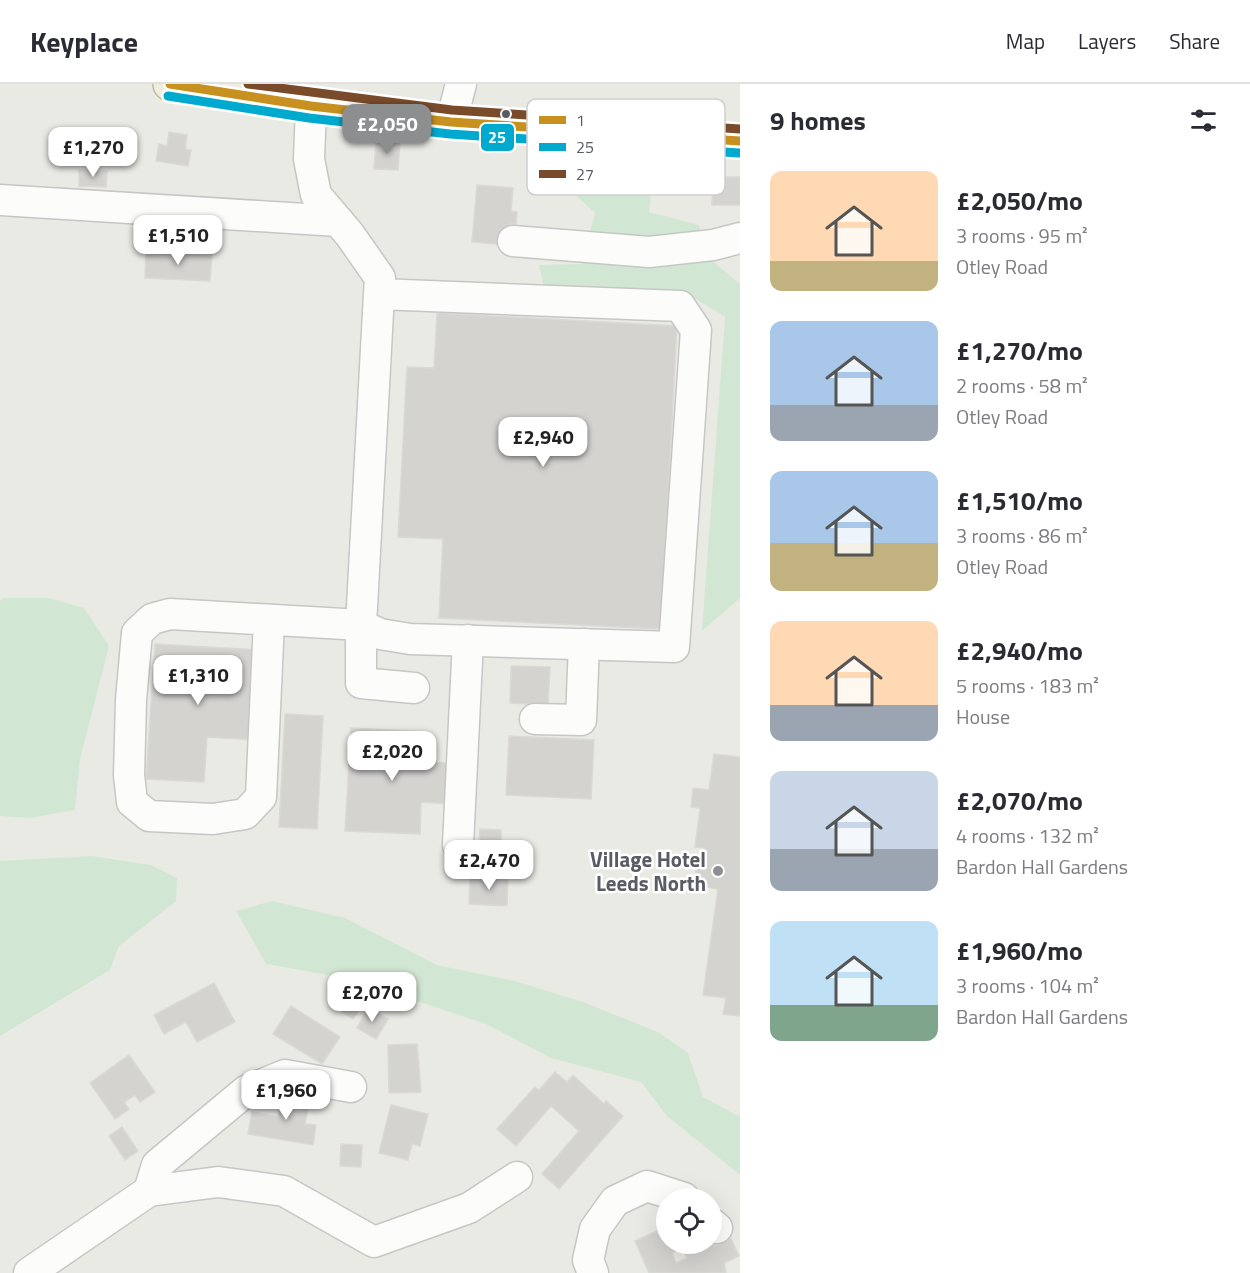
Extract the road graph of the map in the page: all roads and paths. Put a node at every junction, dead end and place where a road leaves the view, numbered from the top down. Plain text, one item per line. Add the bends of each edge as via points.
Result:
1 (170, 84) edge
2 (461, 84) edge
3 (311, 106) junction
4 (451, 122) junction
5 (527, 127) edge
6 (725, 140) edge
7 (740, 141) edge
8 (0, 200) edge
9 (338, 221) junction
10 (740, 238) edge
11 (513, 241) dead end
12 (379, 294) junction
13 (269, 621) junction
14 (361, 624) junction
15 (468, 640) junction
16 (584, 644) junction
17 (414, 688) dead end
18 (535, 719) dead end
19 (458, 845) dead end
20 (351, 1088) dead end
21 (517, 1177) dead end
22 (656, 1189) edge
23 (149, 1191) junction
24 (29, 1273) edge
25 (593, 1273) edge

1 - 3 highway
2 - 4 street
3 - 4 highway
3 - 9 street via 309,159 316,195
4 - 5 highway
6 - 7 highway
8 - 9 street
9 - 12 street via 380,278
10 - 11 street via 649,252
12 - 14 street
12 - 16 street via 680,306 696,330 674,647
13 - 13 street via 170,614 152,619 137,633 129,775 132,802 149,816 213,819 245,814 261,796
13 - 14 street
14 - 15 street via 380,634 410,639
14 - 17 street via 361,683
15 - 16 street
15 - 19 street
16 - 18 street via 581,720
20 - 23 street via 285,1075 246,1091 157,1165
21 - 23 street via 469,1208 374,1242 284,1191 218,1182
22 - 25 street via 646,1186 615,1201 595,1229 588,1260
23 - 24 street

